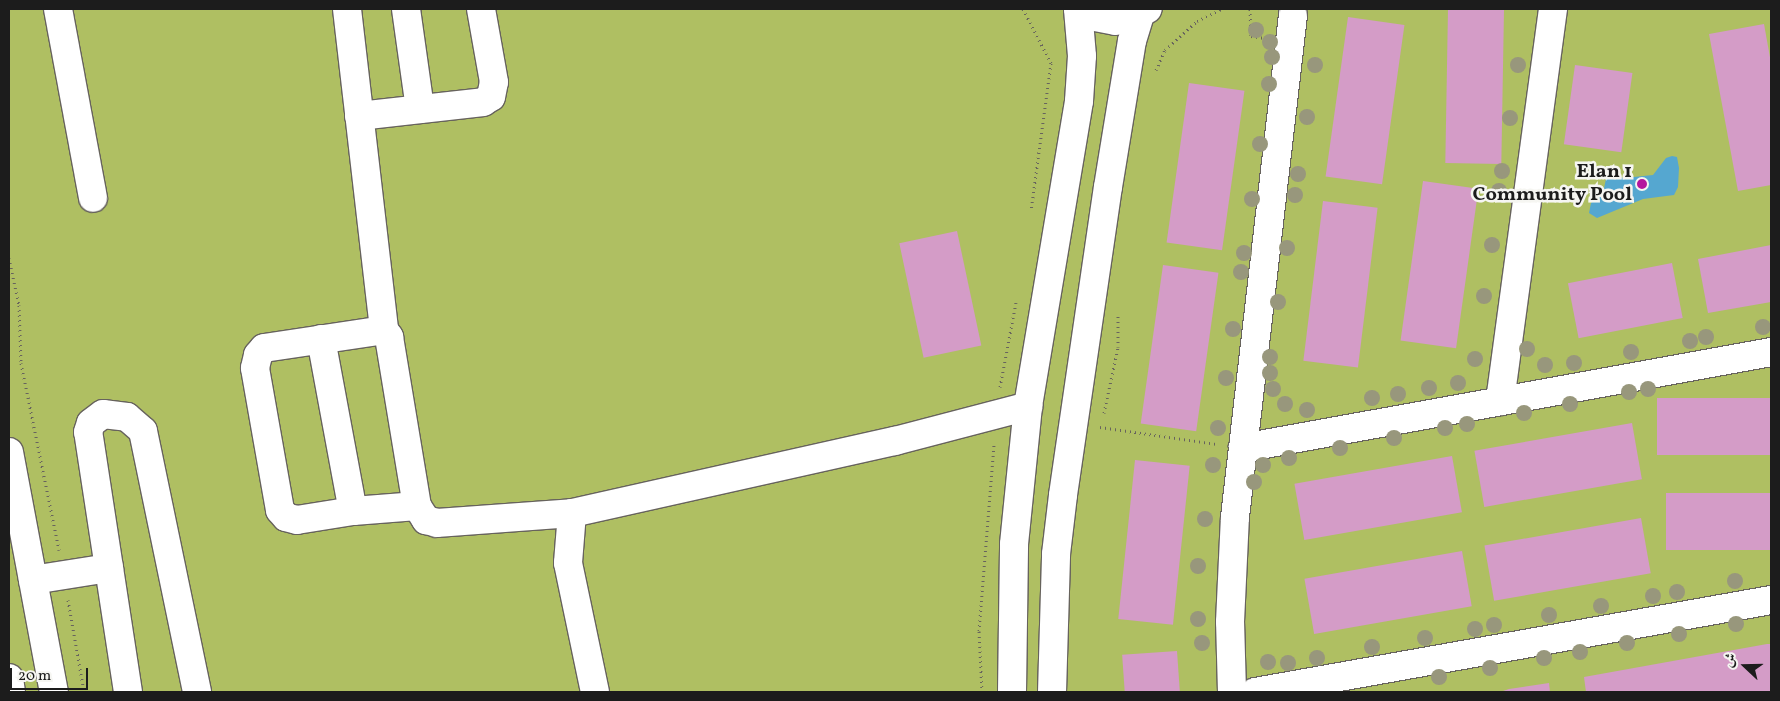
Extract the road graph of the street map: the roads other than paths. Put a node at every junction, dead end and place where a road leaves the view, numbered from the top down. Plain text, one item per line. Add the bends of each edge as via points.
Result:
1 (58, 9) edge
2 (347, 9) edge
3 (406, 9) edge
4 (481, 9) edge
5 (1078, 9) edge
6 (1553, 9) edge
7 (1144, 12) edge
8 (1293, 14) dead end
9 (420, 109) junction
10 (359, 116) junction
11 (93, 198) dead end
12 (384, 330) junction
13 (322, 339) junction
14 (1771, 352) edge
15 (1500, 401) junction
16 (1028, 406) junction
17 (1243, 448) junction
18 (9, 452) edge
19 (417, 506) junction
20 (353, 510) junction
21 (572, 513) junction
22 (109, 568) junction
23 (33, 580) junction
24 (1771, 600) edge
25 (9, 678) edge
26 (11, 692) edge
27 (54, 692) edge
28 (128, 692) edge
29 (196, 692) edge
30 (595, 692) edge
31 (1012, 692) edge
32 (1052, 692) edge
33 (1232, 692) edge
34 (1255, 692) edge

1 - 11 street
2 - 10 street
3 - 9 street
4 - 9 street via 494,82 491,97 482,102
5 - 7 street via 1090,16 1115,22
5 - 16 street via 1082,56 1079,101
6 - 15 street
7 - 32 street via 1132,41 1063,494 1056,554
8 - 17 street
9 - 10 street
10 - 12 street
12 - 13 street
12 - 19 street via 389,337
13 - 20 street
13 - 20 street via 264,348 258,355 255,368 280,510 286,517 297,520
14 - 15 street
15 - 17 street
16 - 21 street via 895,441
16 - 31 street via 1014,544
17 - 33 street via 1232,570
18 - 23 street
19 - 20 street
19 - 21 street via 426,520 437,523
21 - 30 street via 568,563
22 - 23 street
22 - 28 street
22 - 29 street via 88,432 91,423 103,414 127,417 143,431
23 - 27 street
24 - 34 street
25 - 26 street

